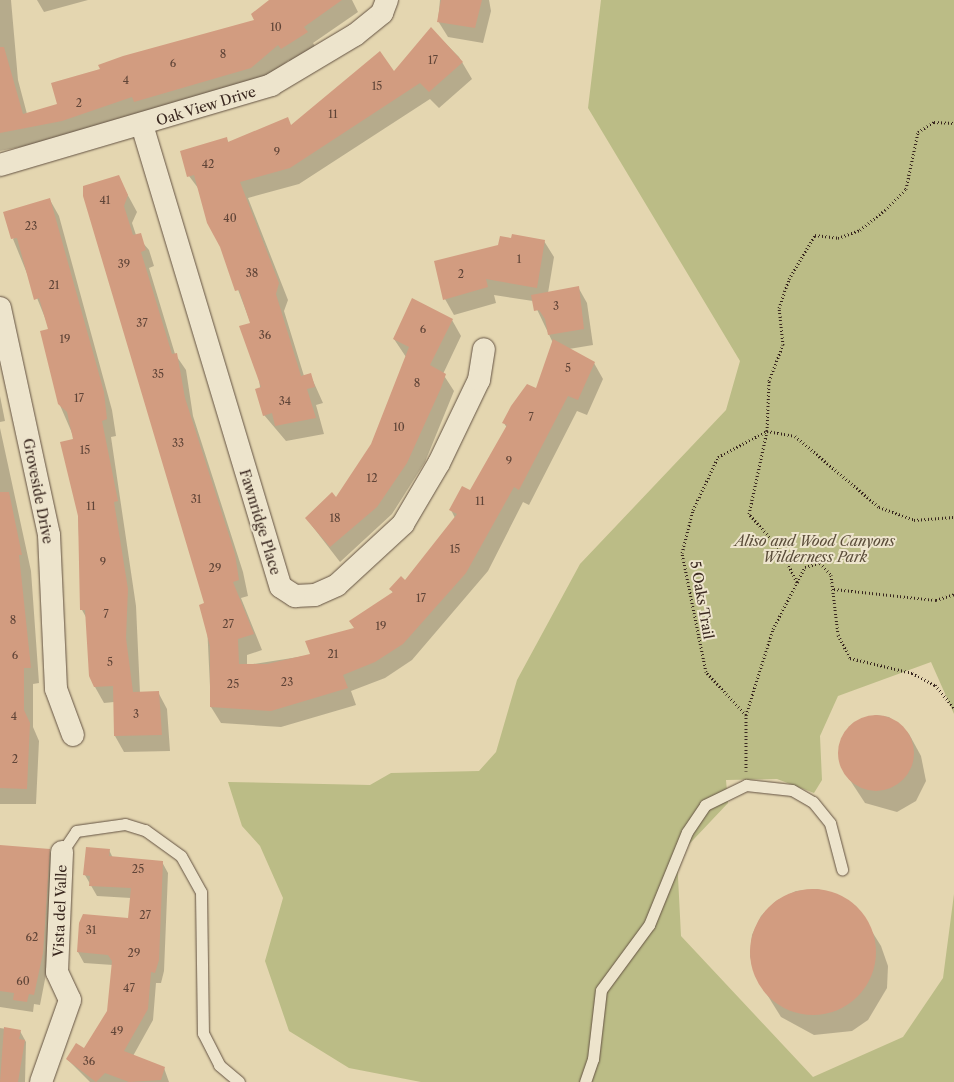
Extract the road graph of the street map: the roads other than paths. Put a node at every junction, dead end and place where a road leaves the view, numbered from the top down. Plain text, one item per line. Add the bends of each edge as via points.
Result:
1 (387, 0) edge
2 (142, 125) junction
3 (0, 165) edge
4 (0, 308) edge
5 (484, 349) dead end
6 (73, 735) dead end
7 (62, 852) joint
8 (842, 870) dead end
9 (41, 1082) edge
10 (239, 1082) edge
11 (585, 1082) edge

1 - 2 street, Oak View Drive via 382,14 304,69 233,100
2 - 3 street, Oak View Drive
2 - 5 street, Fawnridge Place via 281,587 295,596 314,595 337,585 403,524 439,463 479,380
4 - 6 street, Groveside Drive via 49,535 56,689
7 - 9 street, Vista del Valle via 57,972 70,1000
7 - 10 lane via 76,830 125,824 145,830 181,856 201,892 203,1033 220,1066
8 - 11 lane via 835,833 813,802 777,786 746,786 715,797 695,816 653,916 601,990 593,1059

